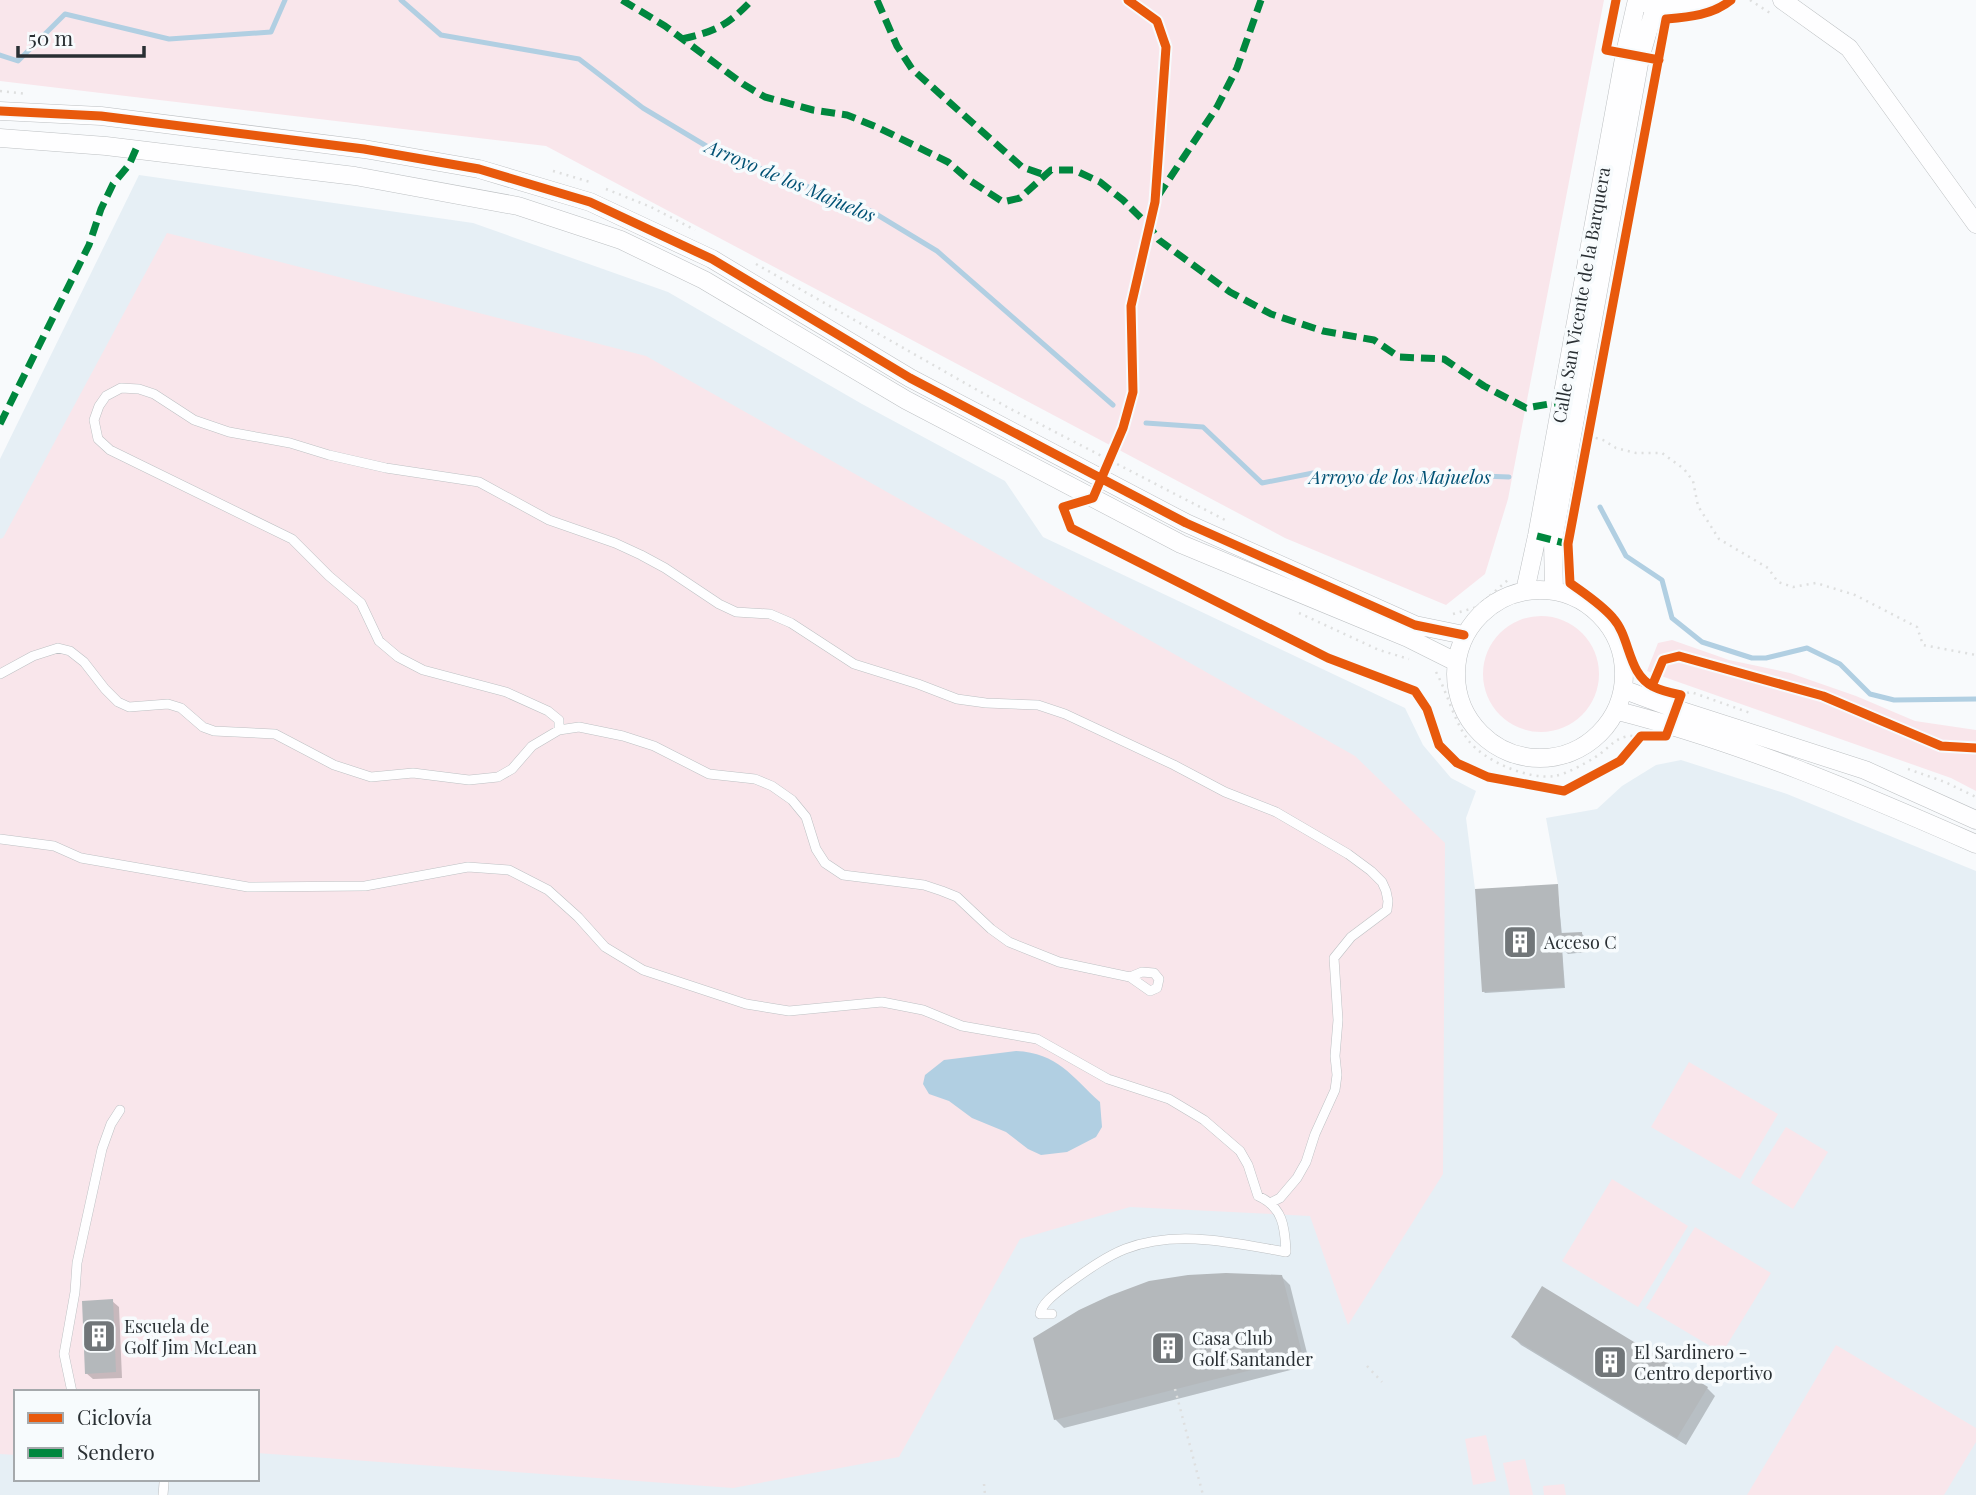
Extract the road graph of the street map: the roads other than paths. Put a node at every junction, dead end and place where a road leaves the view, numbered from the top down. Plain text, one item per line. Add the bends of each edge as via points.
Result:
1 (1637, 0) edge
2 (1717, 0) edge
3 (1782, 0) edge
4 (1655, 7) junction
5 (0, 111) edge
6 (0, 138) edge
7 (1976, 224) edge
8 (1562, 587) junction
9 (1525, 591) junction
10 (1464, 635) junction
11 (1456, 662) junction
12 (0, 674) edge
13 (1625, 690) junction
14 (1618, 711) junction
15 (559, 730) junction
16 (1976, 820) edge
17 (0, 839) edge
18 (1976, 844) edge
19 (1130, 977) dead end
20 (120, 1110) dead end
21 (1272, 1202) junction
22 (1052, 1314) dead end
23 (72, 1390) edge
24 (164, 1483) dead end
25 (163, 1495) edge

1 - 4 street
1 - 9 street, Calle San Vicente de la Barquera
2 - 4 street via 1688,9
3 - 7 street via 1849,48
4 - 8 street, Calle San Vicente de la Barquera via 1640,58 1553,541
5 - 10 street via 101,116 365,149 479,169 590,202 712,259 910,378 1186,523 1415,625
6 - 11 street via 355,176 518,206 621,240 704,281 906,400 1181,544
8 - 9 street
8 - 13 street via 1589,604 1612,627 1625,661
9 - 10 street via 1499,600 1477,617
10 - 11 street
11 - 14 street via 1459,701 1474,729 1499,749 1524,758 1541,760 1575,752 1604,731
12 - 15 lane via 46,650 70,651 105,690 129,707 167,704 181,708 214,731 275,734 334,765 371,777 498,777 512,769 532,746
13 - 14 street
13 - 16 street via 1865,770
14 - 18 street via 1670,724 1859,794
15 - 19 lane via 579,727 623,736 709,774 755,779 772,786 806,817 816,849 825,863 843,875 942,891 957,897 1009,942 1059,962
15 - 21 lane via 559,720 548,711 479,683 423,670 398,656 379,641 361,603 292,539 110,450 98,439 94,420 106,396 121,388 139,389 194,420 229,432 386,468 479,482 549,520 641,555 736,612 770,614 791,623 854,664 957,699 1038,705 1065,714 1276,812 1348,854 1382,882 1387,910 1351,937 1335,958 1335,1090 1297,1178
17 - 21 lane via 248,887 365,886 468,867 509,870 548,890 605,947 643,970 746,1004 789,1011 882,1002 923,1010 962,1027 1037,1039 1108,1079 1169,1099 1204,1120 1240,1151 1258,1196
20 - 23 lane via 102,1150 77,1263 64,1354
21 - 22 lane via 1284,1227 1286,1252 1193,1239 1158,1241 1124,1250 1056,1293 1041,1309 1041,1314
24 - 25 lane

